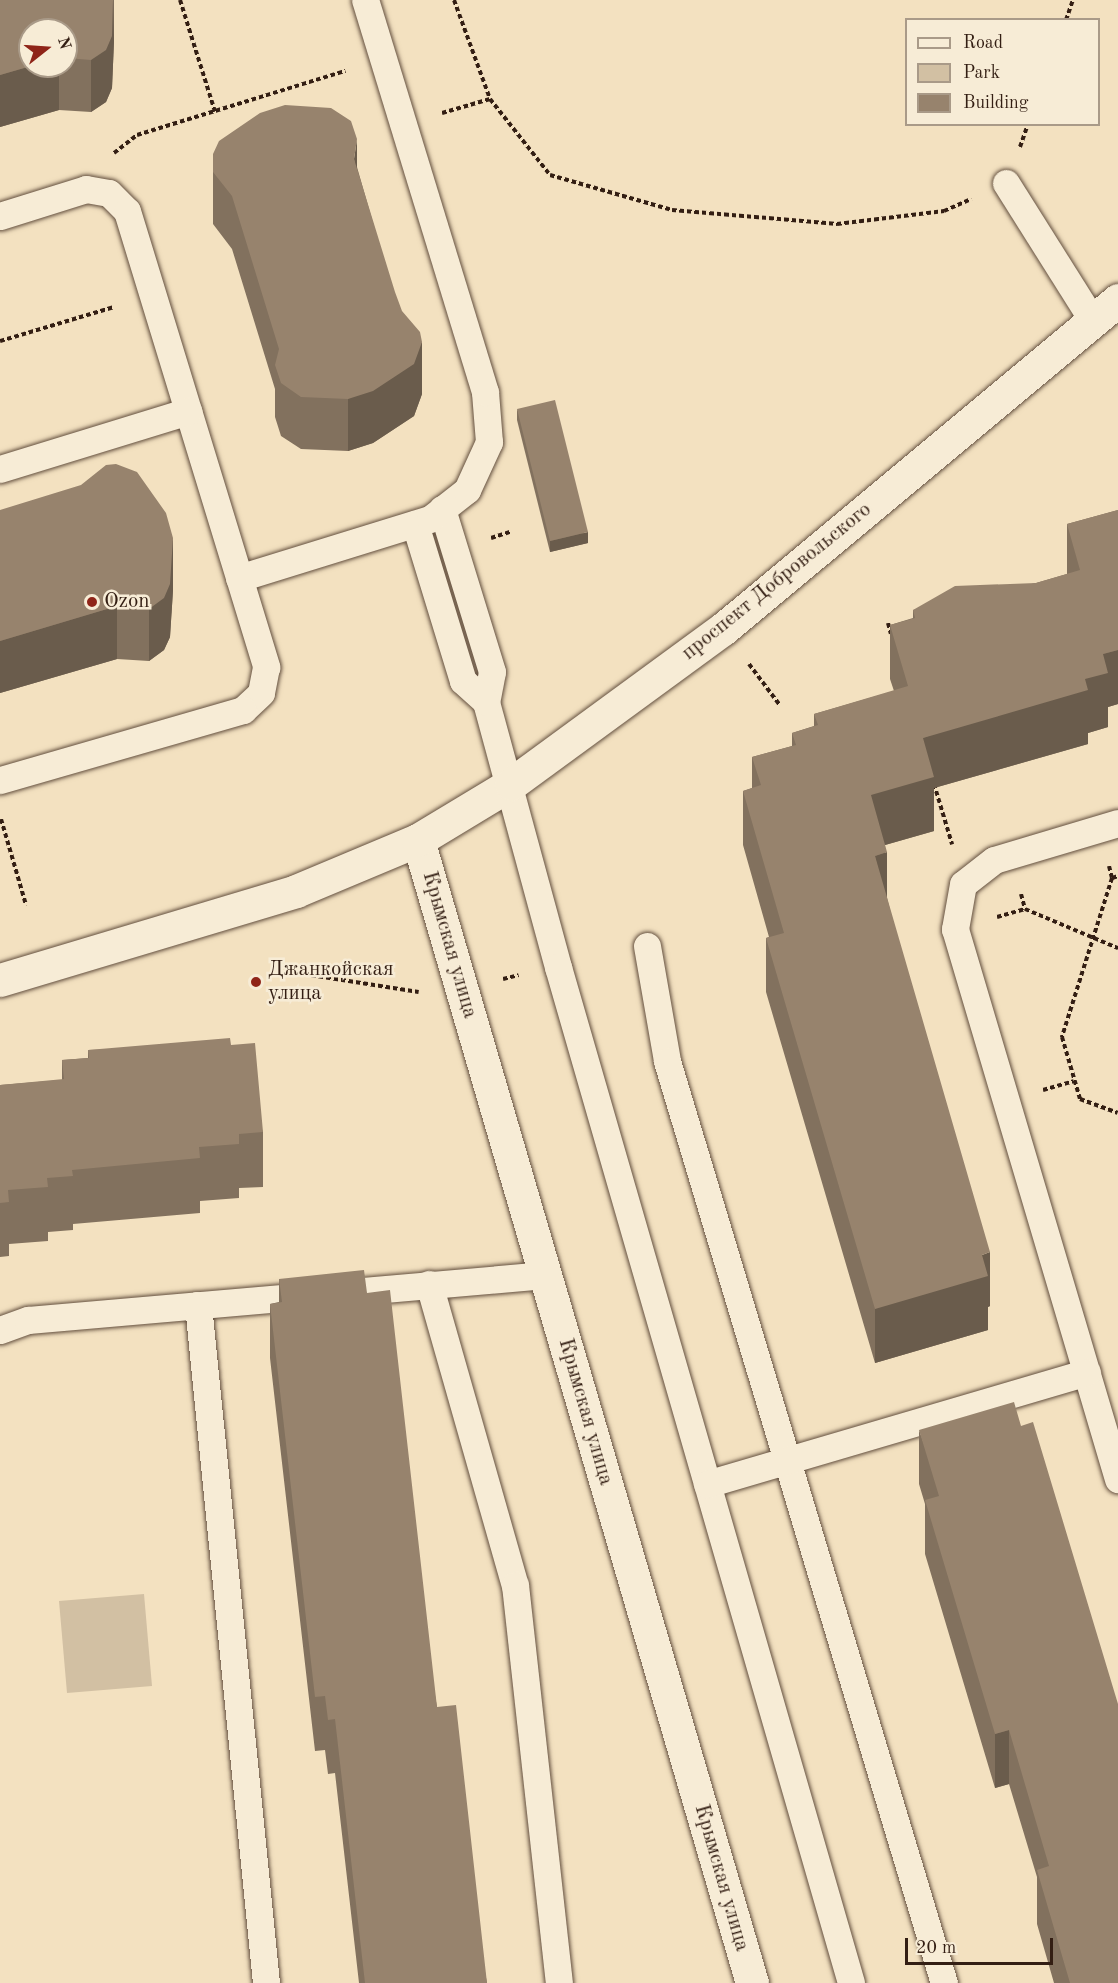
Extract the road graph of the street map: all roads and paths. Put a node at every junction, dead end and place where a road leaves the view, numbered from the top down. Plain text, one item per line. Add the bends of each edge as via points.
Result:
1 (180, 0) edge
2 (365, 0) edge
3 (453, 0) edge
4 (1073, 0) edge
5 (1067, 18) edge
6 (383, 60) junction
7 (490, 99) junction
8 (215, 112) junction
9 (404, 125) junction
10 (1006, 183) joint
11 (86, 189) junction
12 (0, 216) edge
13 (153, 295) junction
14 (1118, 300) edge
15 (1092, 321) junction
16 (0, 341) edge
17 (188, 411) junction
18 (0, 469) edge
19 (442, 509) junction
20 (415, 524) junction
21 (239, 578) junction
22 (888, 623) edge
23 (894, 644) edge
24 (743, 656) dead end
25 (486, 702) junction
26 (779, 704) dead end
27 (933, 778) edge
28 (0, 780) edge
29 (511, 784) junction
30 (0, 816) edge
31 (1108, 826) edge
32 (418, 840) junction
33 (1009, 855) junction
34 (1118, 876) edge
35 (1112, 878) junction
36 (963, 884) junction
37 (26, 905) dead end
38 (1093, 938) junction
39 (647, 946) dead end
40 (1118, 948) edge
41 (304, 974) dead end
42 (525, 974) dead end
43 (0, 980) edge
44 (497, 980) dead end
45 (421, 993) dead end
46 (1118, 1113) edge
47 (545, 1275) junction
48 (429, 1284) junction
49 (198, 1305) junction
50 (0, 1330) edge
51 (1086, 1372) junction
52 (1111, 1429) edge
53 (787, 1460) junction
54 (1118, 1479) edge
55 (707, 1484) junction
56 (266, 1983) edge
57 (558, 1983) edge
58 (752, 1983) edge
59 (851, 1983) edge
60 (944, 1983) edge

1 - 8 path
2 - 6 lane
3 - 7 path
4 - 5 path
6 - 8 path
6 - 9 lane
7 - 9 path
7 - 10 path via 550,175 672,210 837,224 944,211
8 - 11 path via 137,135 107,159
9 - 19 lane via 485,392 489,442 467,490
10 - 15 lane
11 - 12 lane
11 - 13 lane via 109,193 127,211
13 - 16 path
13 - 17 lane
14 - 15 street, проспект Добровольского
15 - 29 street, проспект Добровольского via 791,576
17 - 18 lane
17 - 21 lane
19 - 20 lane
19 - 25 lane via 492,672
20 - 21 lane
20 - 25 lane via 463,681
21 - 28 lane via 267,667 261,693 243,710
22 - 23 path
24 - 26 path
25 - 29 lane
27 - 36 path
29 - 32 street, проспект Добровольского
29 - 55 lane via 558,967
30 - 37 path
31 - 33 lane
31 - 35 path
32 - 43 street via 296,891
32 - 47 street, Крымская улица
33 - 36 lane via 994,860
33 - 38 path via 1025,909
34 - 35 path
35 - 38 path
36 - 51 lane via 956,929
38 - 40 path
38 - 46 path via 1062,1037 1080,1099
39 - 53 lane via 667,1061
41 - 45 path
42 - 44 path
47 - 48 lane
47 - 58 street, Крымская улица
48 - 49 lane
48 - 57 lane via 514,1586
49 - 50 lane via 28,1320
49 - 56 lane
51 - 52 lane
51 - 53 lane
52 - 54 lane
53 - 55 lane
53 - 60 lane
55 - 59 lane

